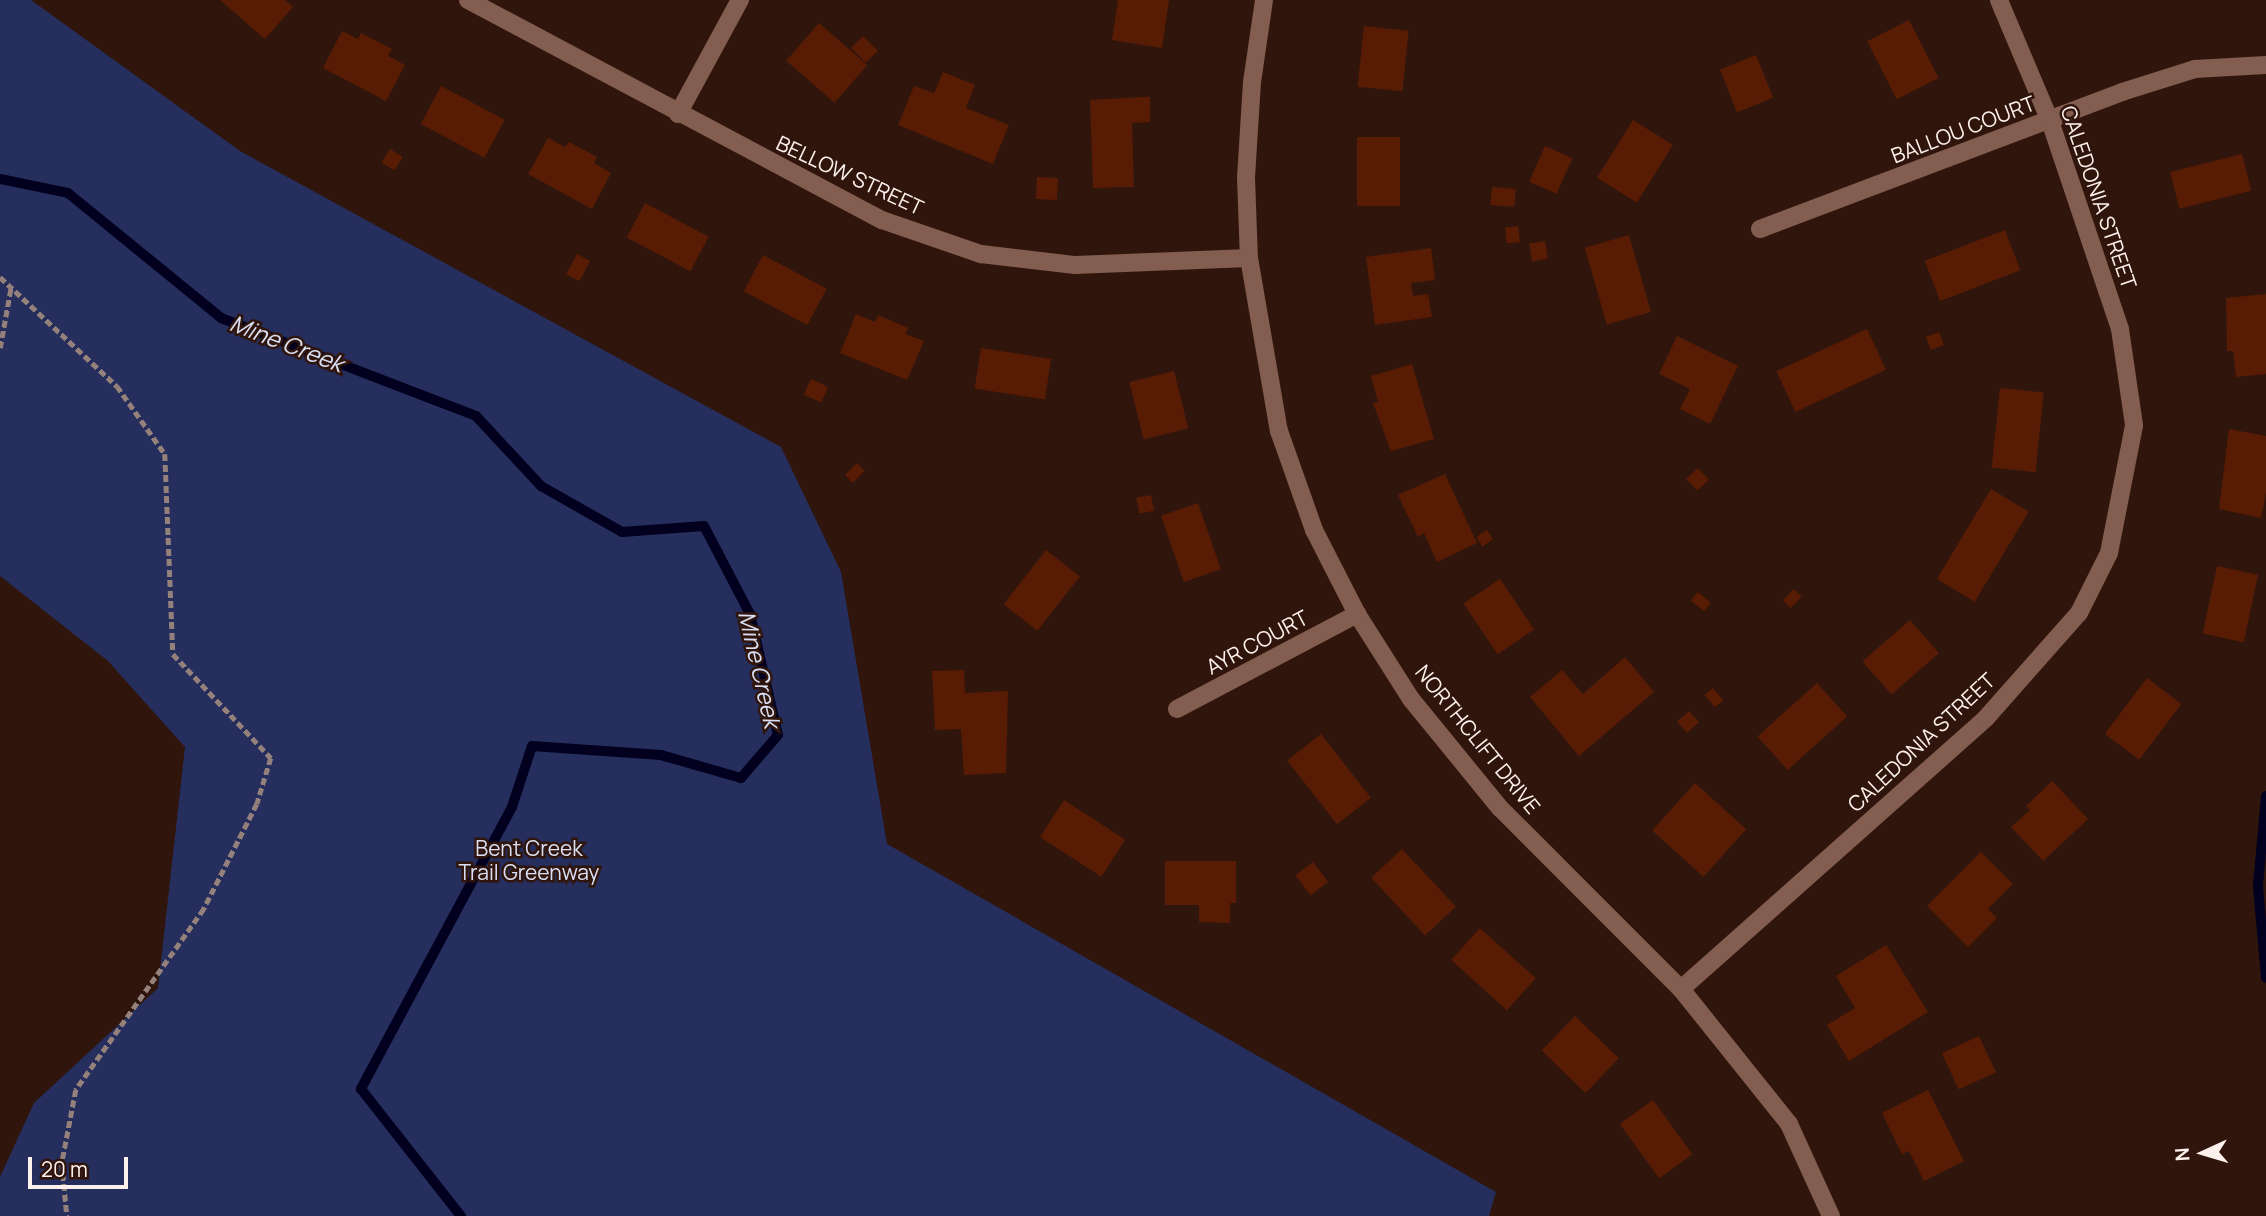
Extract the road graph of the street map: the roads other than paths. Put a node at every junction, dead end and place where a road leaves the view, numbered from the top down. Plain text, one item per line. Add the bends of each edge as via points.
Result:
1 (468, 0) edge
2 (740, 0) edge
3 (1264, 0) edge
4 (1999, 0) edge
5 (2266, 65) edge
6 (678, 114) junction
7 (2050, 121) junction
8 (1760, 229) dead end
9 (1249, 258) junction
10 (1357, 614) junction
11 (1177, 709) dead end
12 (1681, 989) junction
13 (1831, 1216) edge

1 - 6 street, BELLOW STREET
2 - 6 street
3 - 9 street, NORTHCLIFT DRIVE via 1252,82 1246,178
4 - 7 street, CALEDONIA STREET
5 - 7 street, BALLOU COURT via 2195,69
6 - 9 street, BELLOW STREET via 882,220 981,254 1074,265
7 - 8 street, BALLOU COURT
7 - 12 street, CALEDONIA STREET via 2120,329 2134,425 2109,554 2079,613 1986,718
9 - 10 street, NORTHCLIFT DRIVE via 1279,431 1314,530
10 - 11 street, AYR COURT
10 - 12 street, NORTHCLIFT DRIVE via 1412,699 1500,808
12 - 13 street, NORTHCLIFT DRIVE via 1789,1124

